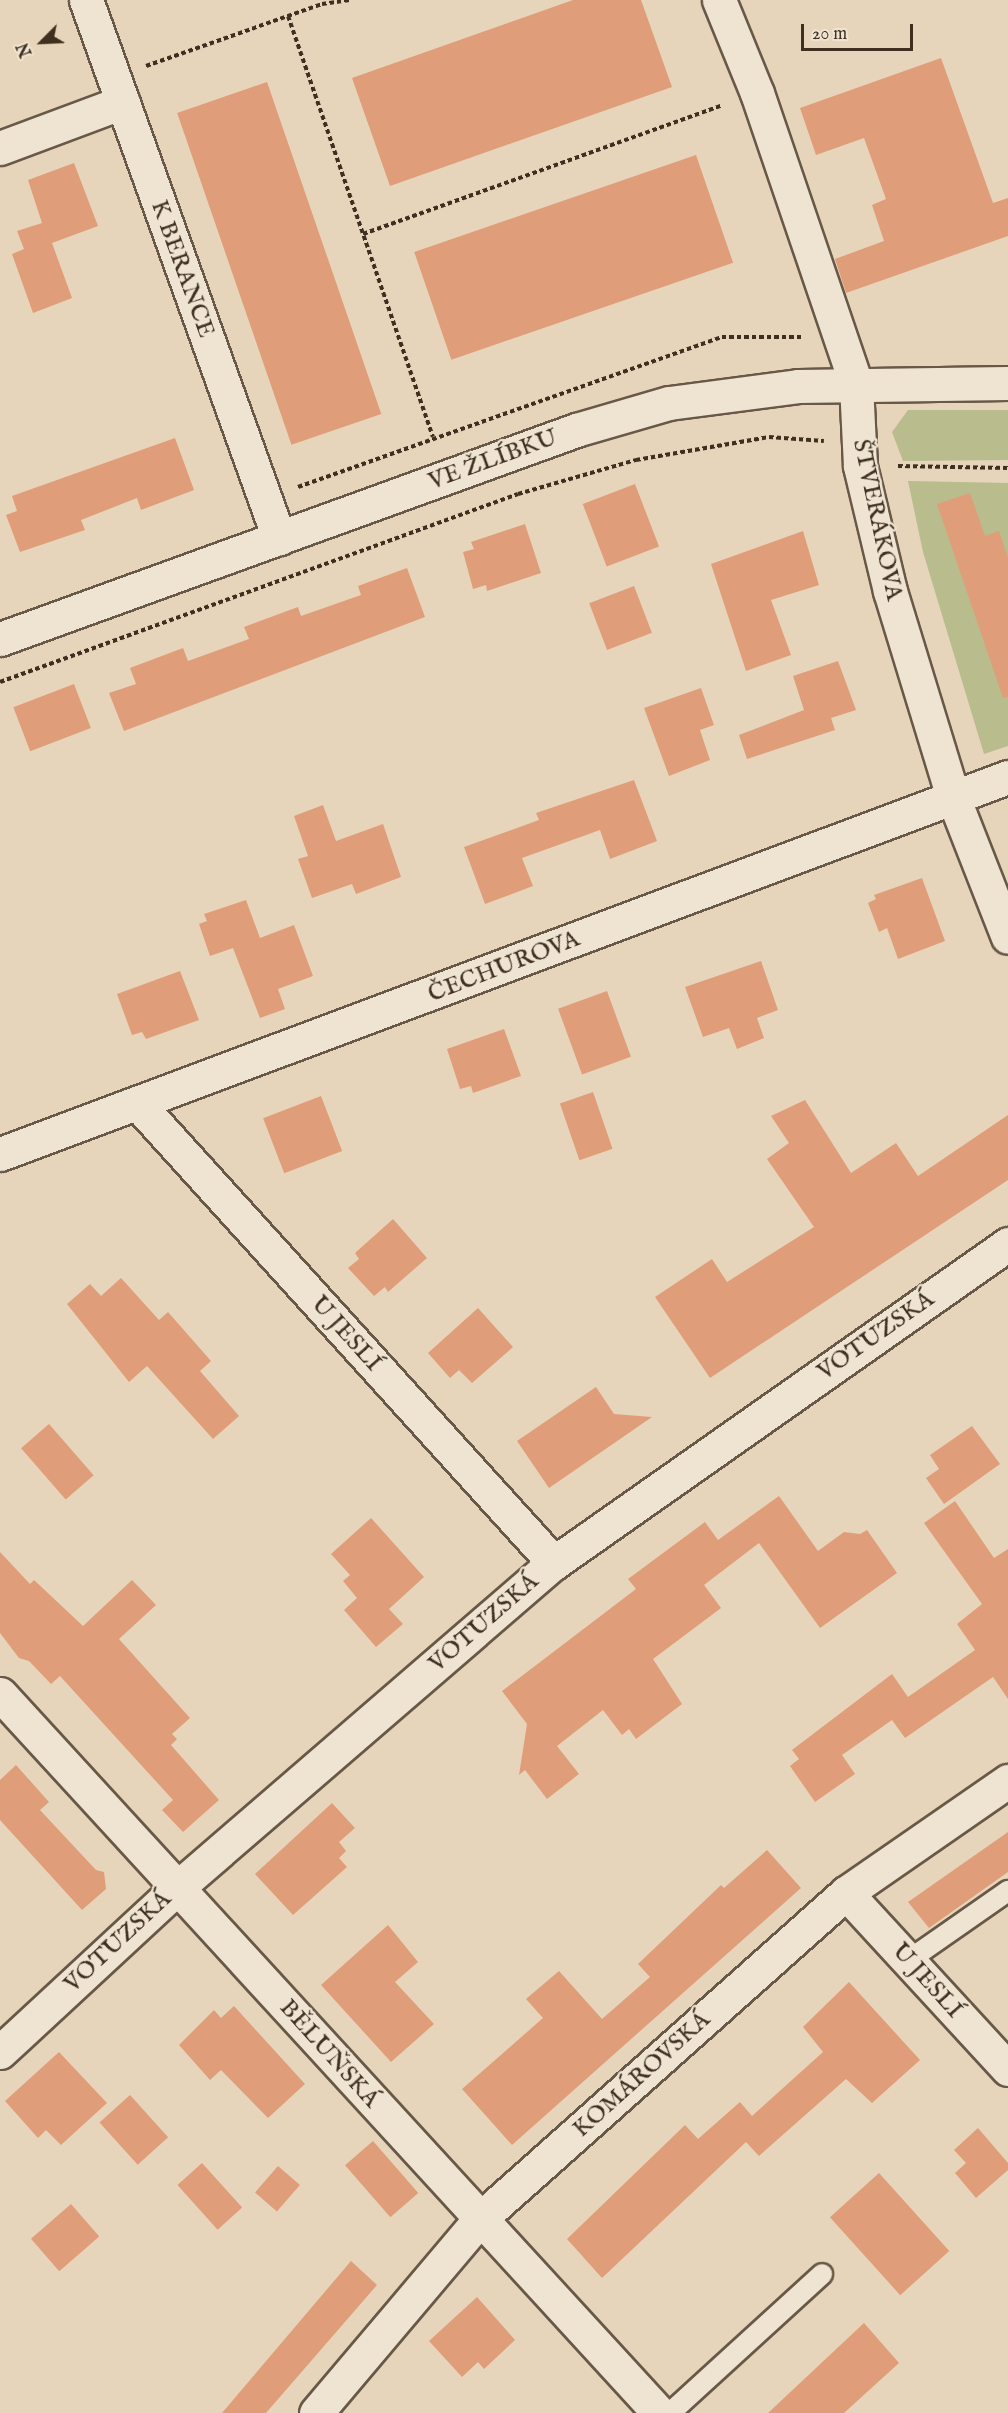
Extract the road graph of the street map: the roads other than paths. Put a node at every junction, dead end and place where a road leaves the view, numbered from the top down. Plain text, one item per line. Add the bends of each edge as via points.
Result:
1 (86, 0) edge
2 (719, 0) edge
3 (118, 90) junction
4 (0, 148) edge
5 (1008, 383) edge
6 (856, 384) junction
7 (279, 538) junction
8 (0, 639) edge
9 (1008, 777) edge
10 (953, 797) junction
11 (1008, 936) edge
12 (139, 1105) junction
13 (0, 1154) edge
14 (1008, 1244) edge
15 (554, 1563) junction
16 (0, 1694) edge
17 (1008, 1781) edge
18 (177, 1888) junction
19 (1008, 1890) edge
20 (846, 1893) junction
21 (909, 1960) junction
22 (0, 2052) edge
23 (1008, 2069) edge
24 (480, 2219) junction
25 (822, 2274) dead end
26 (316, 2413) edge
27 (659, 2413) edge
28 (670, 2413) edge

1 - 3 street, K BERANCE
2 - 6 street, ŠTVERÁKOVA via 757,93
3 - 4 street
3 - 7 street, K BERANCE
5 - 6 street, VE ŽLÍBKU
6 - 7 street, VE ŽLÍBKU via 737,391 669,403 576,430
6 - 10 street, ŠTVERÁKOVA via 859,455 890,591
7 - 8 street, VE ŽLÍBKU
9 - 10 street, ČECHUROVA
10 - 11 street, ŠTVERÁKOVA
10 - 12 street, ČECHUROVA
12 - 13 street, ČECHUROVA
12 - 15 street, U JESLÍ
14 - 15 street, VOTUZSKÁ
15 - 18 street, VOTUZSKÁ
16 - 18 street, BĚLUŇSKÁ
17 - 20 street, KOMÁROVSKÁ
18 - 22 street, VOTUZSKÁ
18 - 24 street, BĚLUŇSKÁ
19 - 21 lane
20 - 21 street, U JESLÍ
20 - 24 street, KOMÁROVSKÁ
21 - 23 street, U JESLÍ
24 - 26 street, KOMÁROVSKÁ
24 - 27 street, BĚLUŇSKÁ
25 - 28 lane

